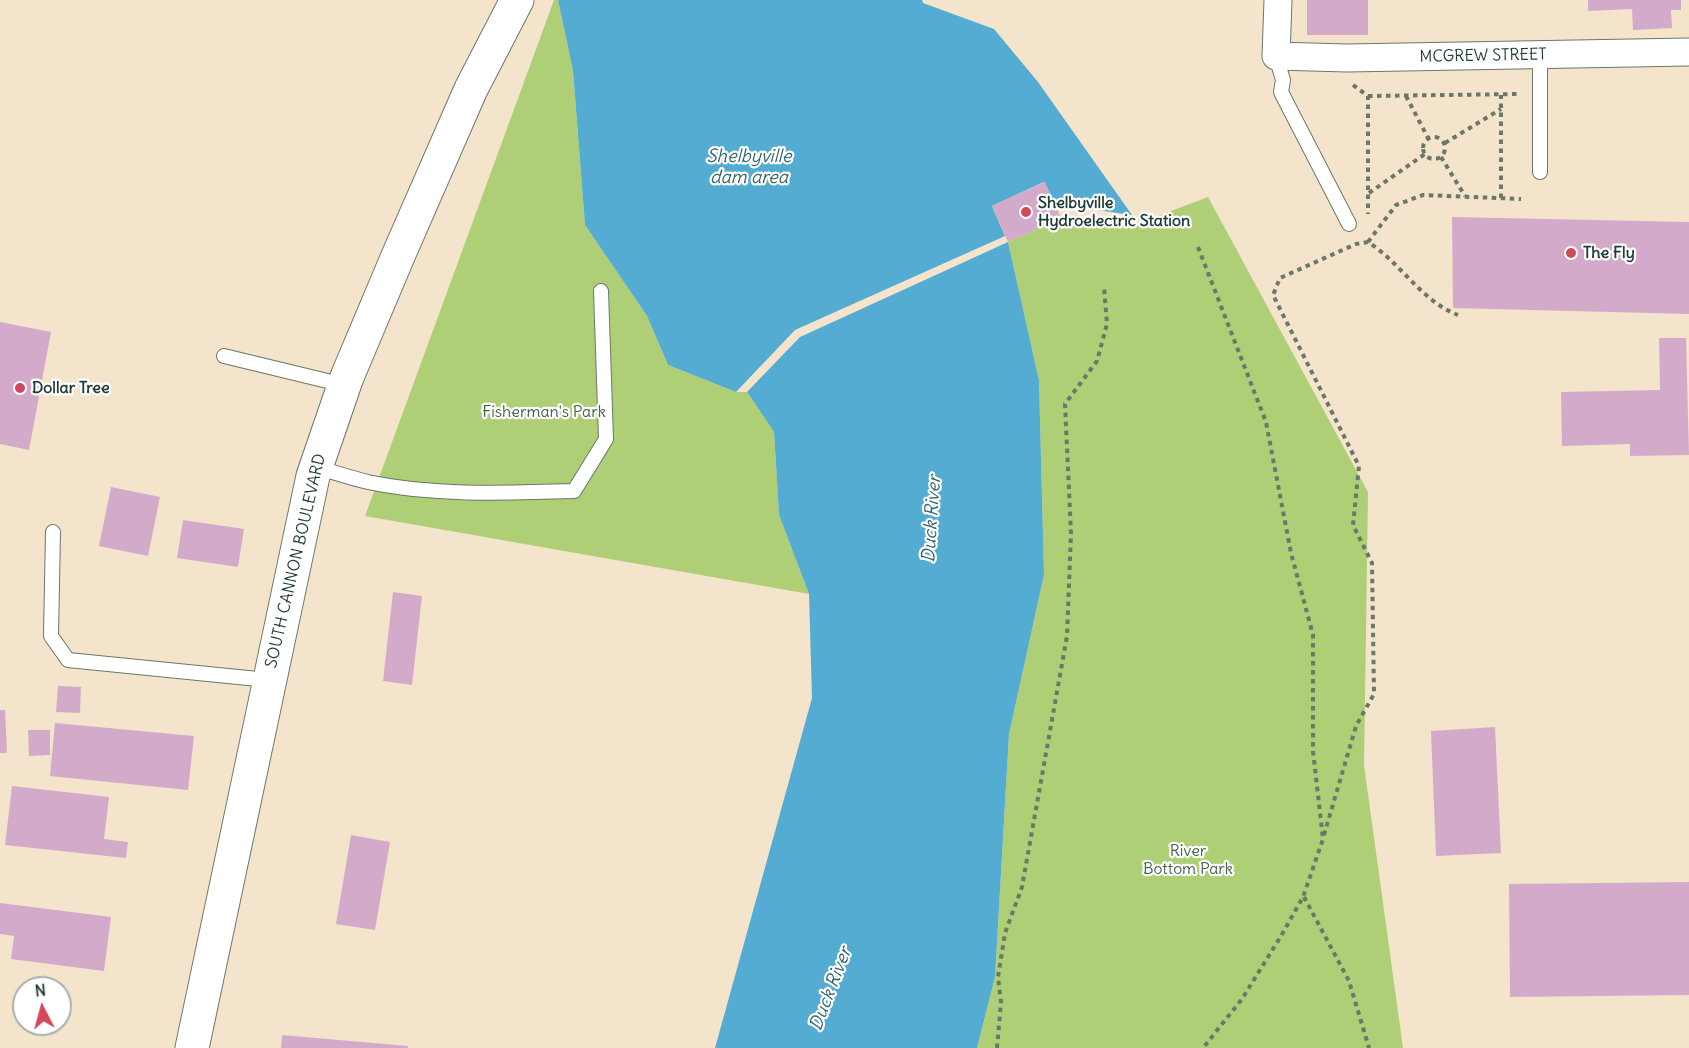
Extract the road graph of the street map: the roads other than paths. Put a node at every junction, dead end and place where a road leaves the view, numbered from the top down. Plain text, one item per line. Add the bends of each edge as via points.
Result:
1 (517, 0) edge
2 (1278, 0) edge
3 (1689, 52) edge
4 (1540, 55) junction
5 (1276, 56) junction
6 (1540, 172) dead end
7 (1348, 224) dead end
8 (601, 291) dead end
9 (224, 356) dead end
10 (344, 385) junction
11 (316, 467) junction
12 (52, 532) dead end
13 (268, 680) junction
14 (192, 1048) edge

1 - 10 highway, SOUTH CANNON BOULEVARD via 471,89
2 - 5 street
3 - 4 street, MCGREW STREET
4 - 5 street, MCGREW STREET
4 - 6 lane
5 - 7 lane via 1283,80 1281,92
8 - 11 lane via 606,440 574,491 413,489 368,482
9 - 10 lane
10 - 11 highway, SOUTH CANNON BOULEVARD
11 - 13 highway, SOUTH CANNON BOULEVARD
12 - 13 lane via 51,636 68,660
13 - 14 highway, SOUTH CANNON BOULEVARD

